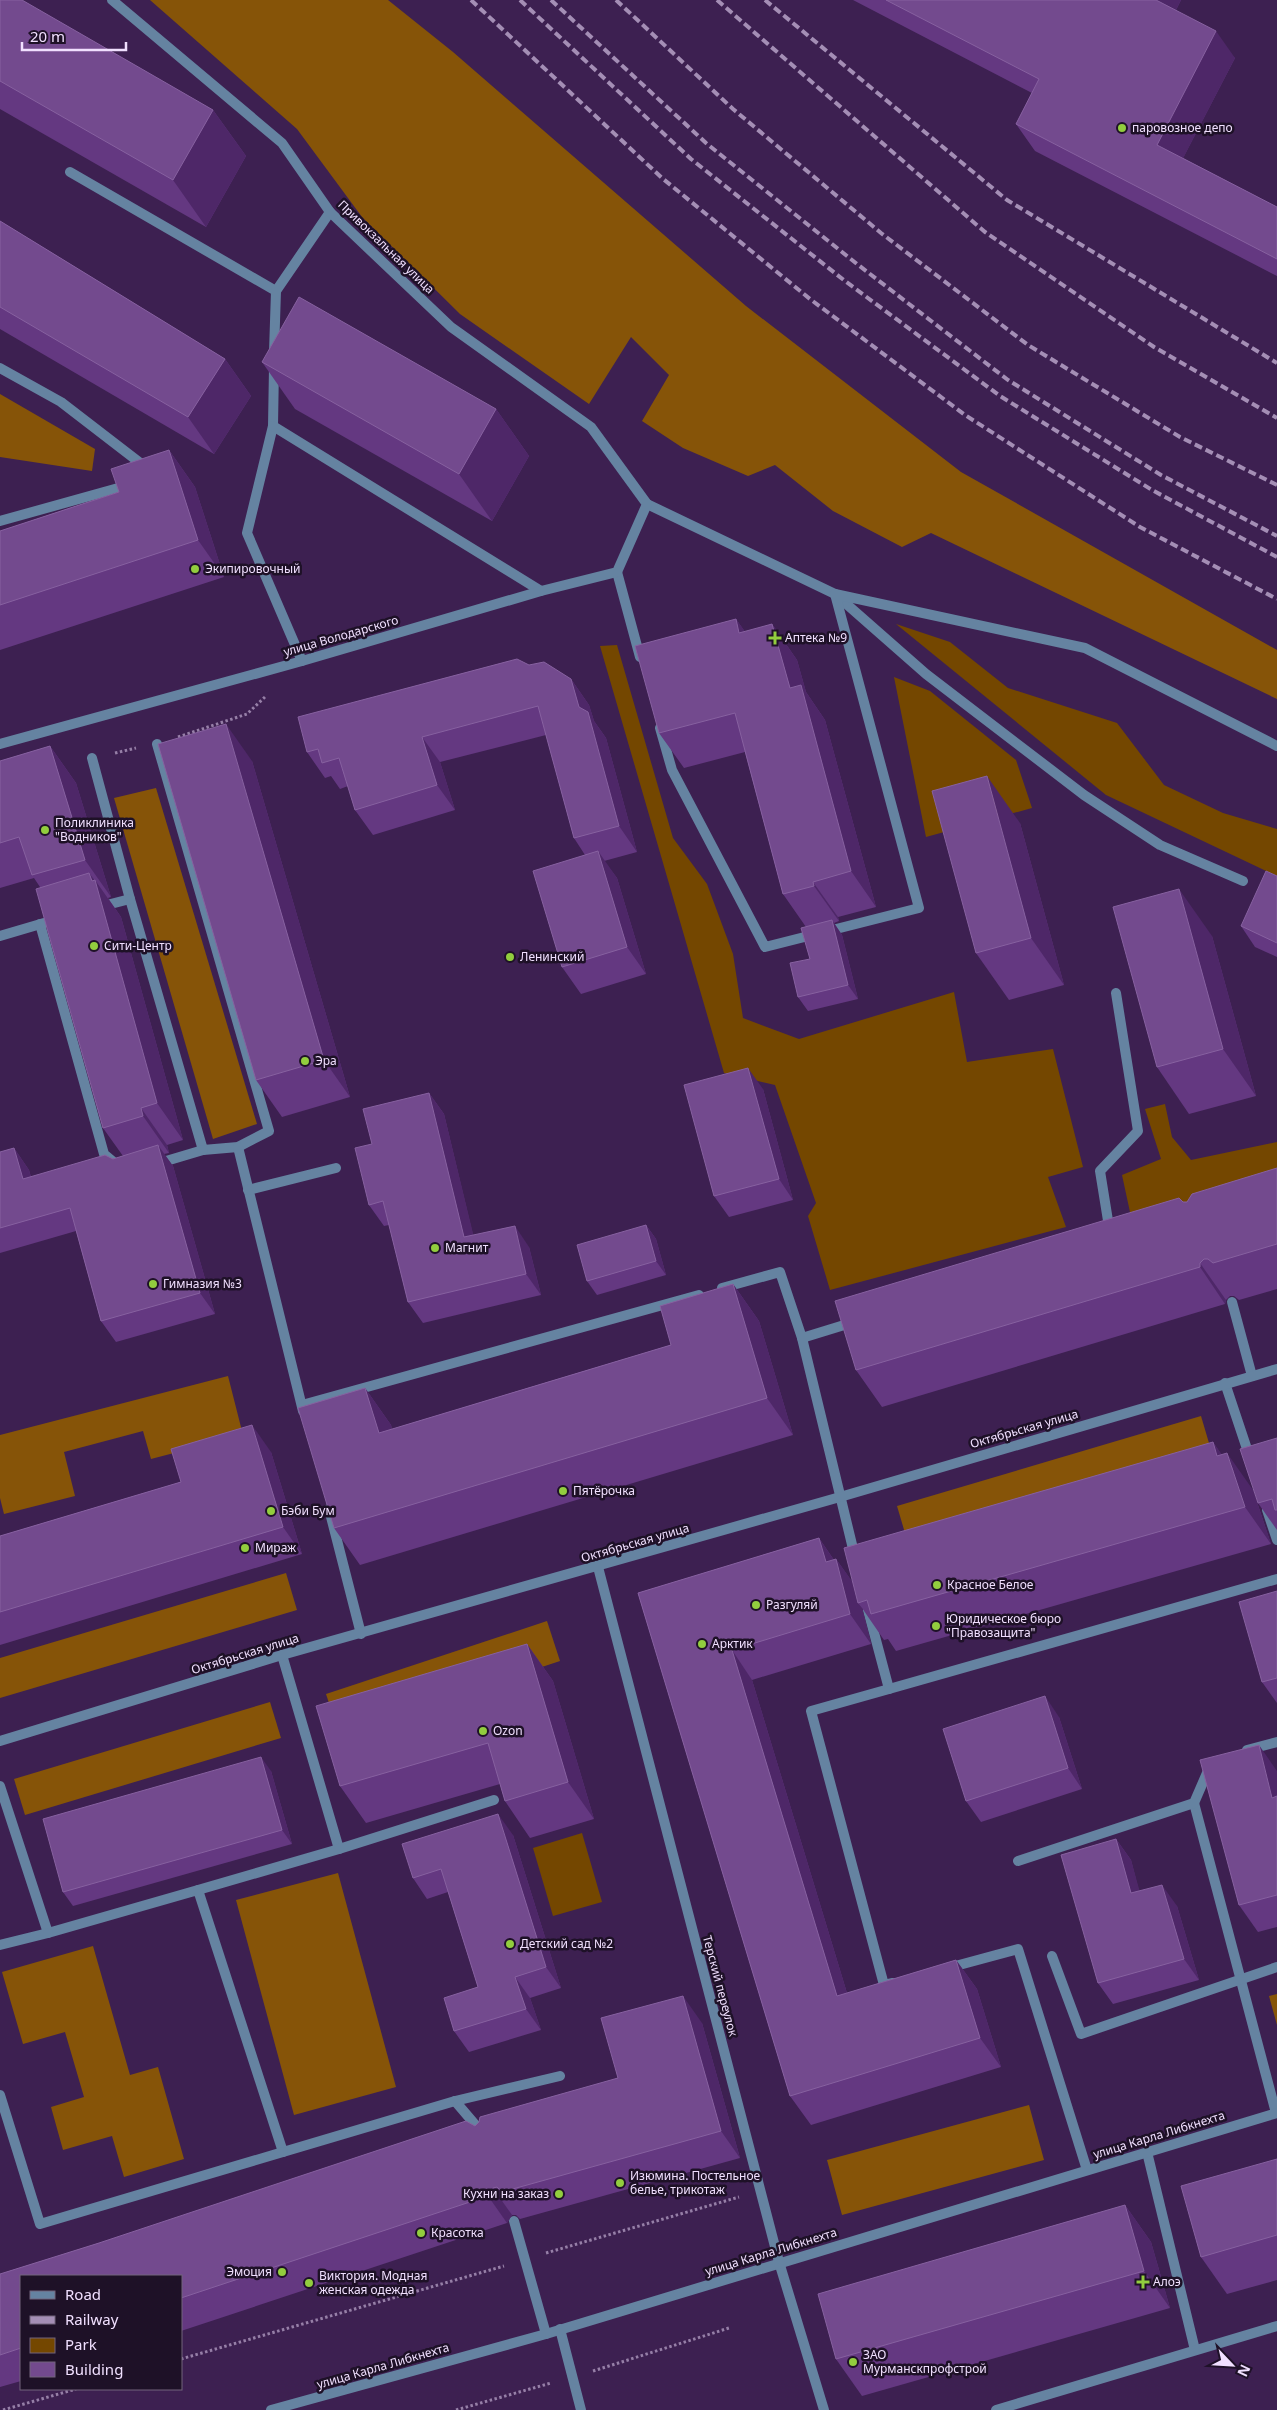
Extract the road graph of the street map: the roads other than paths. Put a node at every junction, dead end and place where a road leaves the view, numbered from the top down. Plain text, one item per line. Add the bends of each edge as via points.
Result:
1 (112, 0) edge
2 (70, 172) edge
3 (330, 212) junction
4 (276, 291) junction
5 (0, 368) edge
6 (272, 426) junction
7 (158, 477) edge
8 (140, 482) edge
9 (647, 504) junction
10 (0, 521) edge
11 (617, 572) junction
12 (541, 591) junction
13 (835, 594) junction
14 (302, 661) junction
15 (643, 666) edge
16 (656, 714) edge
17 (0, 744) edge
18 (157, 744) edge
19 (1277, 746) edge
20 (92, 758) dead end
21 (1242, 881) dead end
22 (130, 899) junction
23 (85, 911) edge
24 (58, 919) edge
25 (40, 924) junction
26 (0, 936) edge
27 (1116, 993) dead end
28 (238, 1147) junction
29 (203, 1150) junction
30 (144, 1168) edge
31 (336, 1168) dead end
32 (126, 1173) edge
33 (248, 1190) junction
34 (1111, 1241) edge
35 (1232, 1302) dead end
36 (867, 1318) edge
37 (802, 1338) junction
38 (1277, 1369) edge
39 (1252, 1376) junction
40 (1224, 1383) junction
41 (302, 1405) junction
42 (307, 1424) edge
43 (1252, 1466) edge
44 (840, 1497) junction
45 (327, 1500) edge
46 (1265, 1503) edge
47 (1277, 1540) edge
48 (598, 1566) junction
49 (858, 1568) edge
50 (1277, 1579) edge
51 (865, 1596) edge
52 (361, 1634) junction
53 (282, 1655) junction
54 (889, 1689) junction
55 (0, 1741) edge
56 (1277, 1742) edge
57 (1240, 1752) edge
58 (1222, 1757) edge
59 (0, 1786) edge
60 (494, 1800) edge
61 (1194, 1803) junction
62 (339, 1849) junction
63 (1018, 1861) dead end
64 (198, 1890) junction
65 (48, 1933) junction
66 (0, 1946) edge
67 (1052, 1956) dead end
68 (1277, 1967) edge
69 (942, 1970) edge
70 (1242, 1978) junction
71 (904, 1980) edge
72 (560, 2076) dead end
73 (0, 2095) edge
74 (455, 2102) junction
75 (1277, 2113) edge
76 (492, 2146) edge
77 (283, 2152) junction
78 (1147, 2152) junction
79 (1087, 2170) junction
80 (514, 2221) edge
81 (779, 2262) junction
82 (1277, 2326) edge
83 (560, 2329) junction
84 (546, 2334) junction
85 (1195, 2350) junction
86 (271, 2410) edge
87 (581, 2410) edge
88 (824, 2410) edge
89 (996, 2410) edge

1 - 3 street, Привокзальная улица via 282,143
2 - 4 street
3 - 4 street
3 - 9 street, Привокзальная улица via 451,327 591,427
4 - 6 street
5 - 7 street via 60,402
6 - 12 street
6 - 14 street via 246,533
8 - 10 street
9 - 11 street
9 - 13 street
11 - 12 street, улица Володарского
11 - 15 street
12 - 14 street, улица Володарского
13 - 16 street via 920,908 765,948 672,770
13 - 19 street via 1085,648
13 - 21 street via 926,674 1084,795 1160,845
14 - 17 street, улица Володарского
18 - 28 street via 269,1131
20 - 22 street
22 - 23 street
22 - 29 street
24 - 25 street
25 - 26 street
25 - 32 street via 104,1154
27 - 34 street via 1138,1131 1100,1171
28 - 29 street
28 - 33 street
29 - 30 street
31 - 33 street
33 - 41 street
35 - 39 street
36 - 37 street
37 - 41 street via 780,1272
37 - 44 street
38 - 39 street, Октябрьская улица
39 - 40 street, Октябрьская улица
40 - 43 street
40 - 44 street, Октябрьская улица
41 - 42 street
44 - 48 street, Октябрьская улица
44 - 49 street
45 - 52 street
46 - 47 street
48 - 52 street, Октябрьская улица
48 - 81 street, Терский переулок
50 - 54 street
51 - 54 street
52 - 53 street, Октябрьская улица
53 - 55 street, Октябрьская улица
53 - 62 street
54 - 71 street via 811,1711 884,1985
56 - 57 street
58 - 61 street via 1213,1760
59 - 65 street
60 - 62 street
61 - 63 street
61 - 70 street
62 - 64 street
64 - 65 street
64 - 77 street
65 - 66 street
67 - 70 street via 1081,2034
68 - 70 street
69 - 79 street via 1018,1949
70 - 75 street
72 - 74 street
73 - 77 street via 40,2224
74 - 76 street
74 - 77 street
75 - 78 street, улица Карла Либкнехта
78 - 79 street, улица Карла Либкнехта
78 - 85 street
79 - 81 street, улица Карла Либкнехта
80 - 84 street
81 - 83 street, улица Карла Либкнехта
81 - 88 street, Терский переулок
82 - 85 street
83 - 84 street, улица Карла Либкнехта
83 - 87 street
84 - 86 street, улица Карла Либкнехта
85 - 89 street

